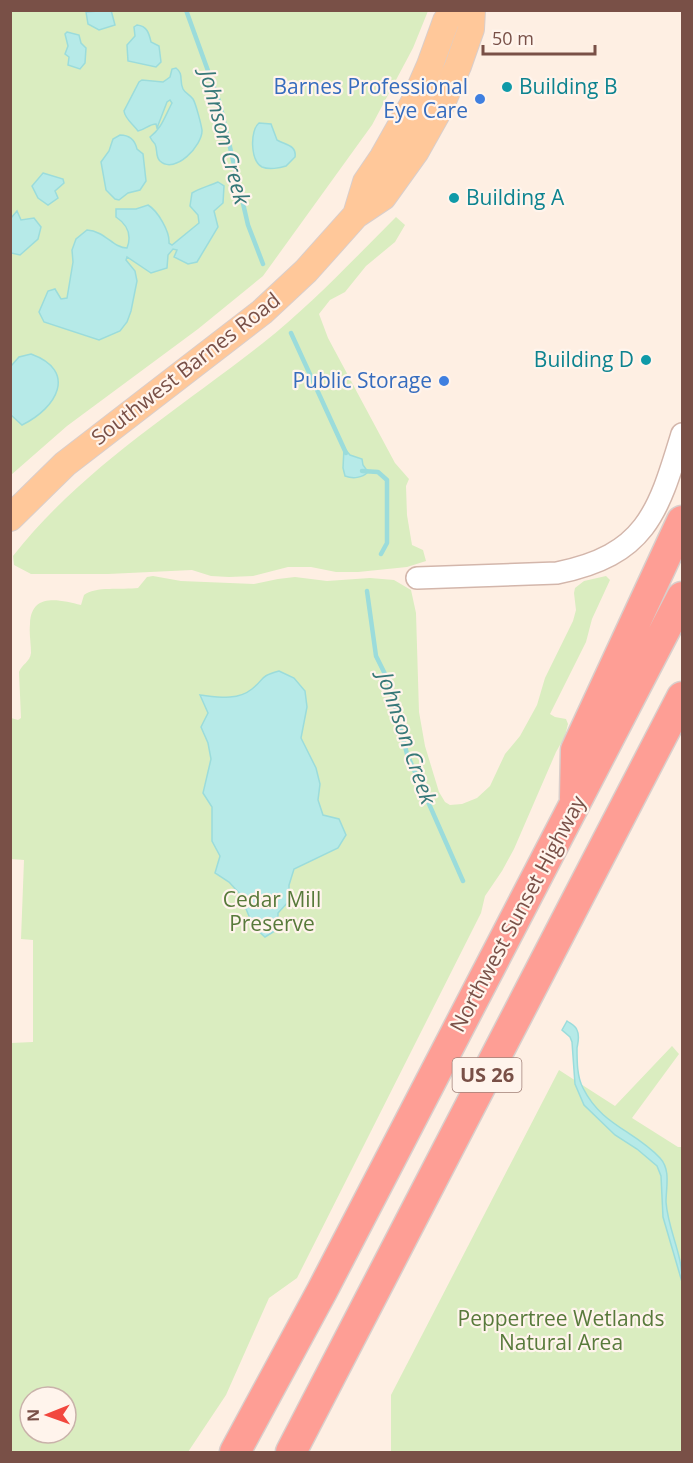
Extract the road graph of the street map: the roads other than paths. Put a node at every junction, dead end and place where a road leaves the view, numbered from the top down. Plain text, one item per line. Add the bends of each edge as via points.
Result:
1 (453, 10) edge
2 (472, 10) edge
3 (413, 104) junction
4 (428, 130) junction
5 (356, 215) junction
6 (682, 434) edge
7 (10, 518) edge
8 (682, 522) edge
9 (417, 578) dead end
10 (682, 597) edge
11 (682, 697) edge
12 (574, 807) junction
13 (235, 1452) edge
14 (291, 1452) edge

1 - 3 main road, Southwest Barnes Road
2 - 4 main road, Southwest Barnes Road via 471,29 458,66
3 - 4 main road
3 - 5 main road, Southwest Barnes Road via 366,182
4 - 5 main road, Southwest Barnes Road via 383,197
5 - 7 main road, Southwest Barnes Road via 262,312 65,464
6 - 9 street via 652,517 637,535 612,554 557,573
8 - 12 highway via 576,750
10 - 12 highway, Northwest Sunset Highway / US 26
11 - 14 highway, US 26
12 - 13 highway, Northwest Sunset Highway / US 26

